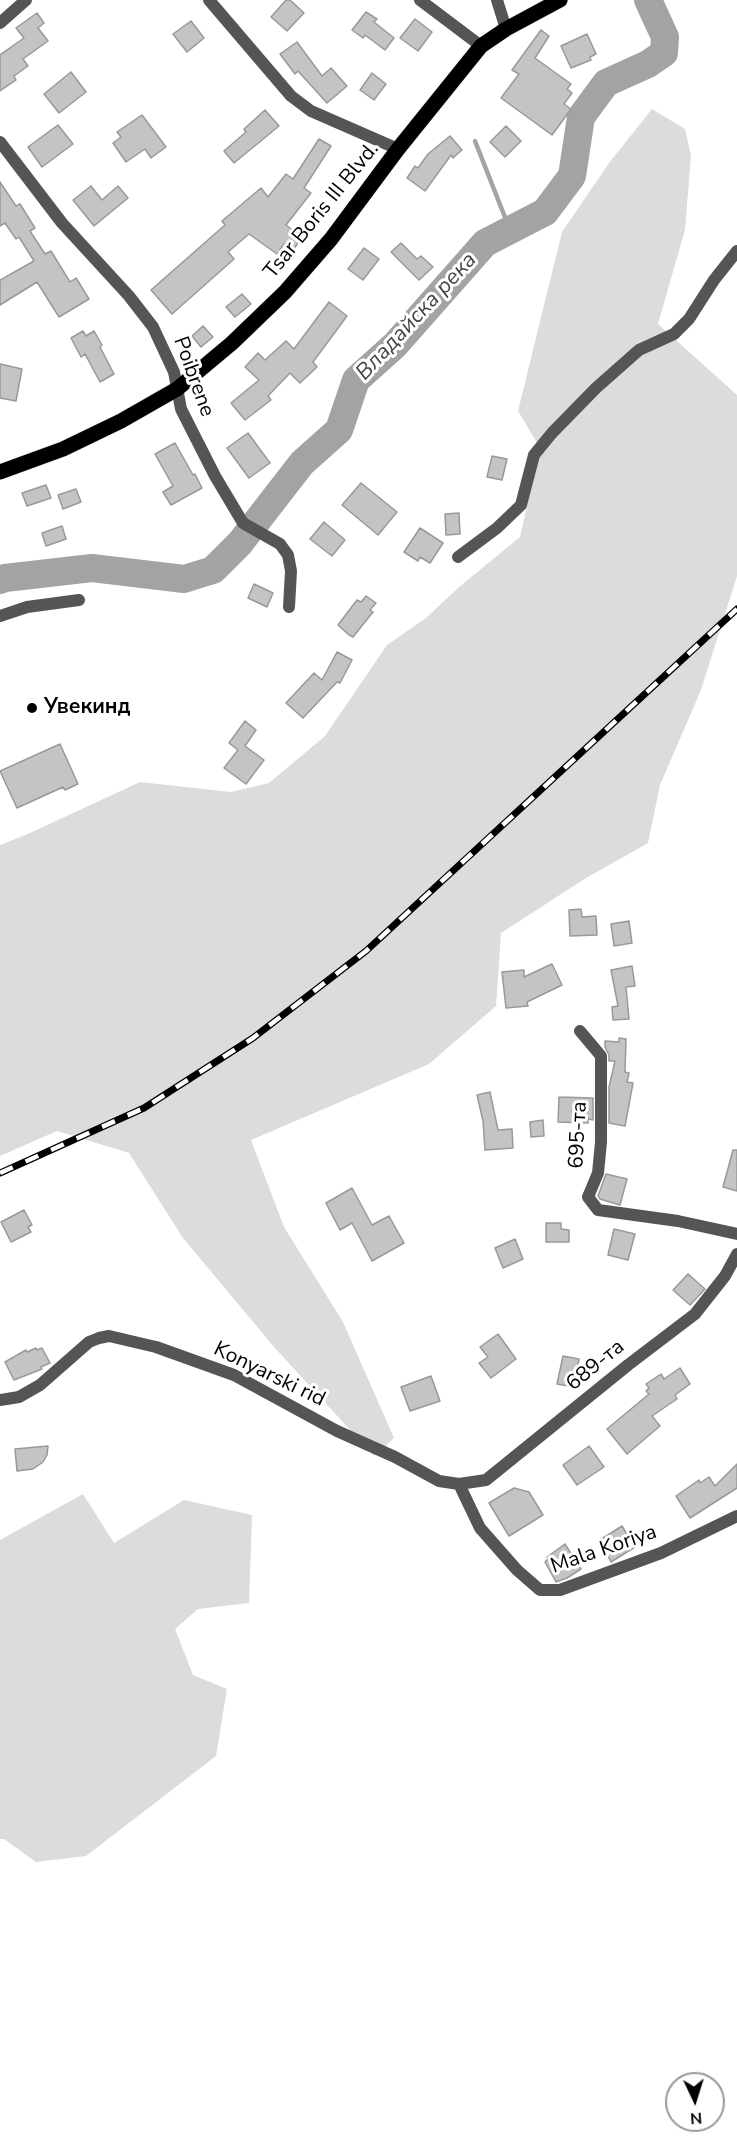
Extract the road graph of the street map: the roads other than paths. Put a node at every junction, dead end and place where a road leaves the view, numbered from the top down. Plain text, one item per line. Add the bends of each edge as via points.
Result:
1 (26, 0) edge
2 (209, 0) edge
3 (420, 0) edge
4 (496, 0) edge
5 (560, 0) edge
6 (0, 23) edge
7 (506, 29) junction
8 (481, 46) junction
9 (0, 142) edge
10 (398, 149) junction
11 (737, 251) edge
12 (177, 389) junction
13 (0, 472) edge
14 (458, 556) dead end
15 (79, 600) dead end
16 (289, 608) dead end
17 (0, 616) edge
18 (580, 1031) dead end
19 (737, 1234) edge
20 (737, 1254) edge
21 (0, 1400) edge
22 (459, 1484) junction
23 (737, 1516) edge

1 - 6 street
2 - 10 street via 291,96 311,111
3 - 8 street
4 - 7 street
5 - 7 main road, Tsar Boris III Blvd.
7 - 8 main road, Tsar Boris III Blvd.
8 - 10 main road, Tsar Boris III Blvd.
9 - 12 street, Poibrene via 62,223 153,327 174,372
10 - 12 main road, Tsar Boris III Blvd. via 331,239 285,292
11 - 14 street via 674,334 639,350 552,433 534,455 521,505
12 - 13 main road, Tsar Boris III Blvd. via 63,449
12 - 16 street, Poibrene via 181,409 243,523 280,544 288,555
15 - 17 street via 27,607
18 - 19 street, 695-та via 601,1056 601,1142 598,1173 588,1197 598,1210
20 - 22 street, 689-та via 695,1314 486,1480
21 - 22 street, Konyarski rid via 26,1393 89,1342 109,1336 156,1347 234,1375 439,1481
22 - 23 street, Mala Koriya via 480,1528 540,1590 560,1590 661,1554

